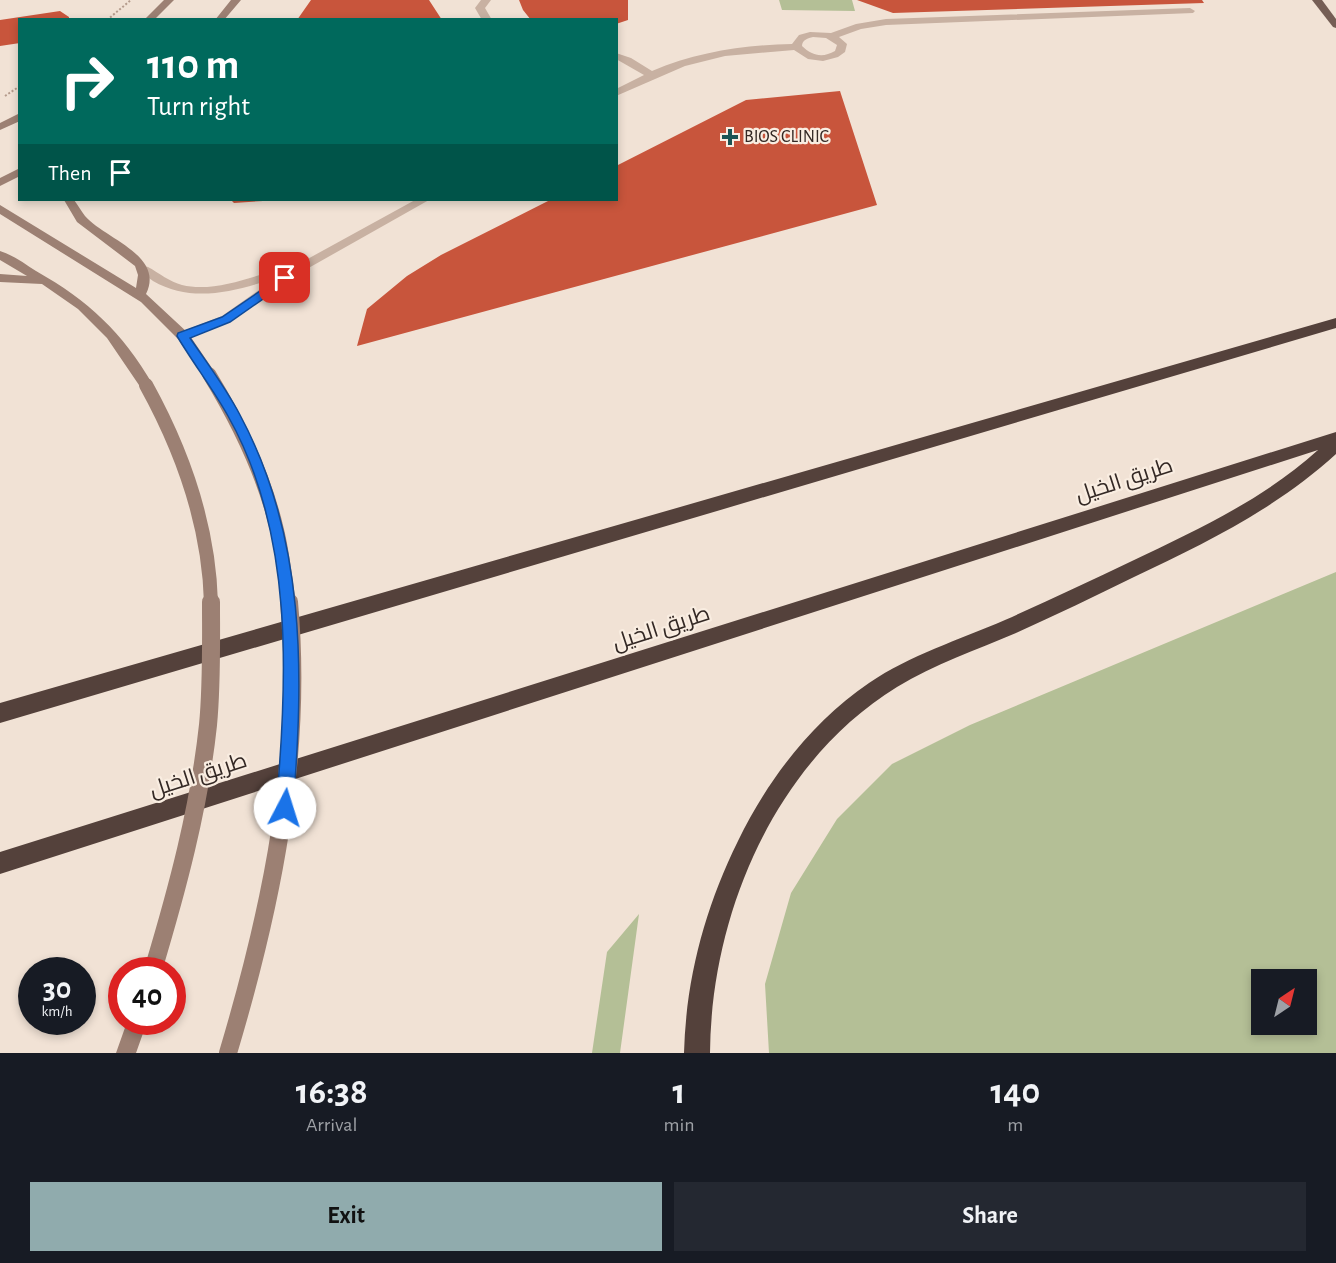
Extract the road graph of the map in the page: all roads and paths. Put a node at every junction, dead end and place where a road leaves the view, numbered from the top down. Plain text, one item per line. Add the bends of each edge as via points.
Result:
1 (131, 0) edge
2 (169, 0) edge
3 (236, 0) edge
4 (486, 0) edge
5 (1317, 0) edge
6 (1190, 11) dead end
7 (109, 18) edge
8 (150, 18) edge
9 (220, 18) edge
10 (486, 18) edge
11 (1336, 25) edge
12 (832, 36) junction
13 (797, 47) junction
14 (618, 57) edge
15 (650, 74) junction
16 (18, 87) edge
17 (618, 92) edge
18 (0, 100) edge
19 (18, 117) edge
20 (0, 127) edge
21 (18, 172) edge
22 (0, 183) edge
23 (70, 201) edge
24 (421, 201) edge
25 (0, 209) edge
26 (0, 255) edge
27 (301, 267) junction
28 (144, 270) junction
29 (0, 278) edge
30 (44, 281) junction
31 (139, 295) junction
32 (1336, 323) edge
33 (183, 336) junction
34 (1336, 438) edge
35 (1336, 444) edge
36 (0, 713) edge
37 (0, 863) edge
38 (157, 957) edge
39 (132, 1035) edge
40 (126, 1053) edge
41 (228, 1053) edge
42 (697, 1053) edge

1 - 7 path
2 - 8 street
3 - 9 street
4 - 10 lane via 480,8
5 - 11 main road
6 - 12 lane via 886,22
12 - 13 lane via 807,35 798,40
12 - 13 lane via 842,44 836,56 812,57
13 - 15 lane via 729,51 687,60
14 - 15 lane
15 - 17 lane
16 - 18 path
19 - 20 street
21 - 22 street
23 - 28 street via 81,219
24 - 27 lane
25 - 31 street
26 - 30 street
27 - 28 lane via 204,290 178,288
27 - 33 lane via 226,319
28 - 31 street via 145,282
29 - 30 street
30 - 38 street, bridge via 105,327 146,385 188,476 201,530 210,592 212,662 206,740 191,828
31 - 33 street
32 - 36 highway
33 - 41 street, bridge via 234,416 256,463 286,577 292,644 292,722 285,808 267,906
34 - 37 highway, طريق الخيل
35 - 42 highway via 1301,475 1187,545 923,663 876,690 832,725 793,769 756,825 728,886 708,956
39 - 40 street

